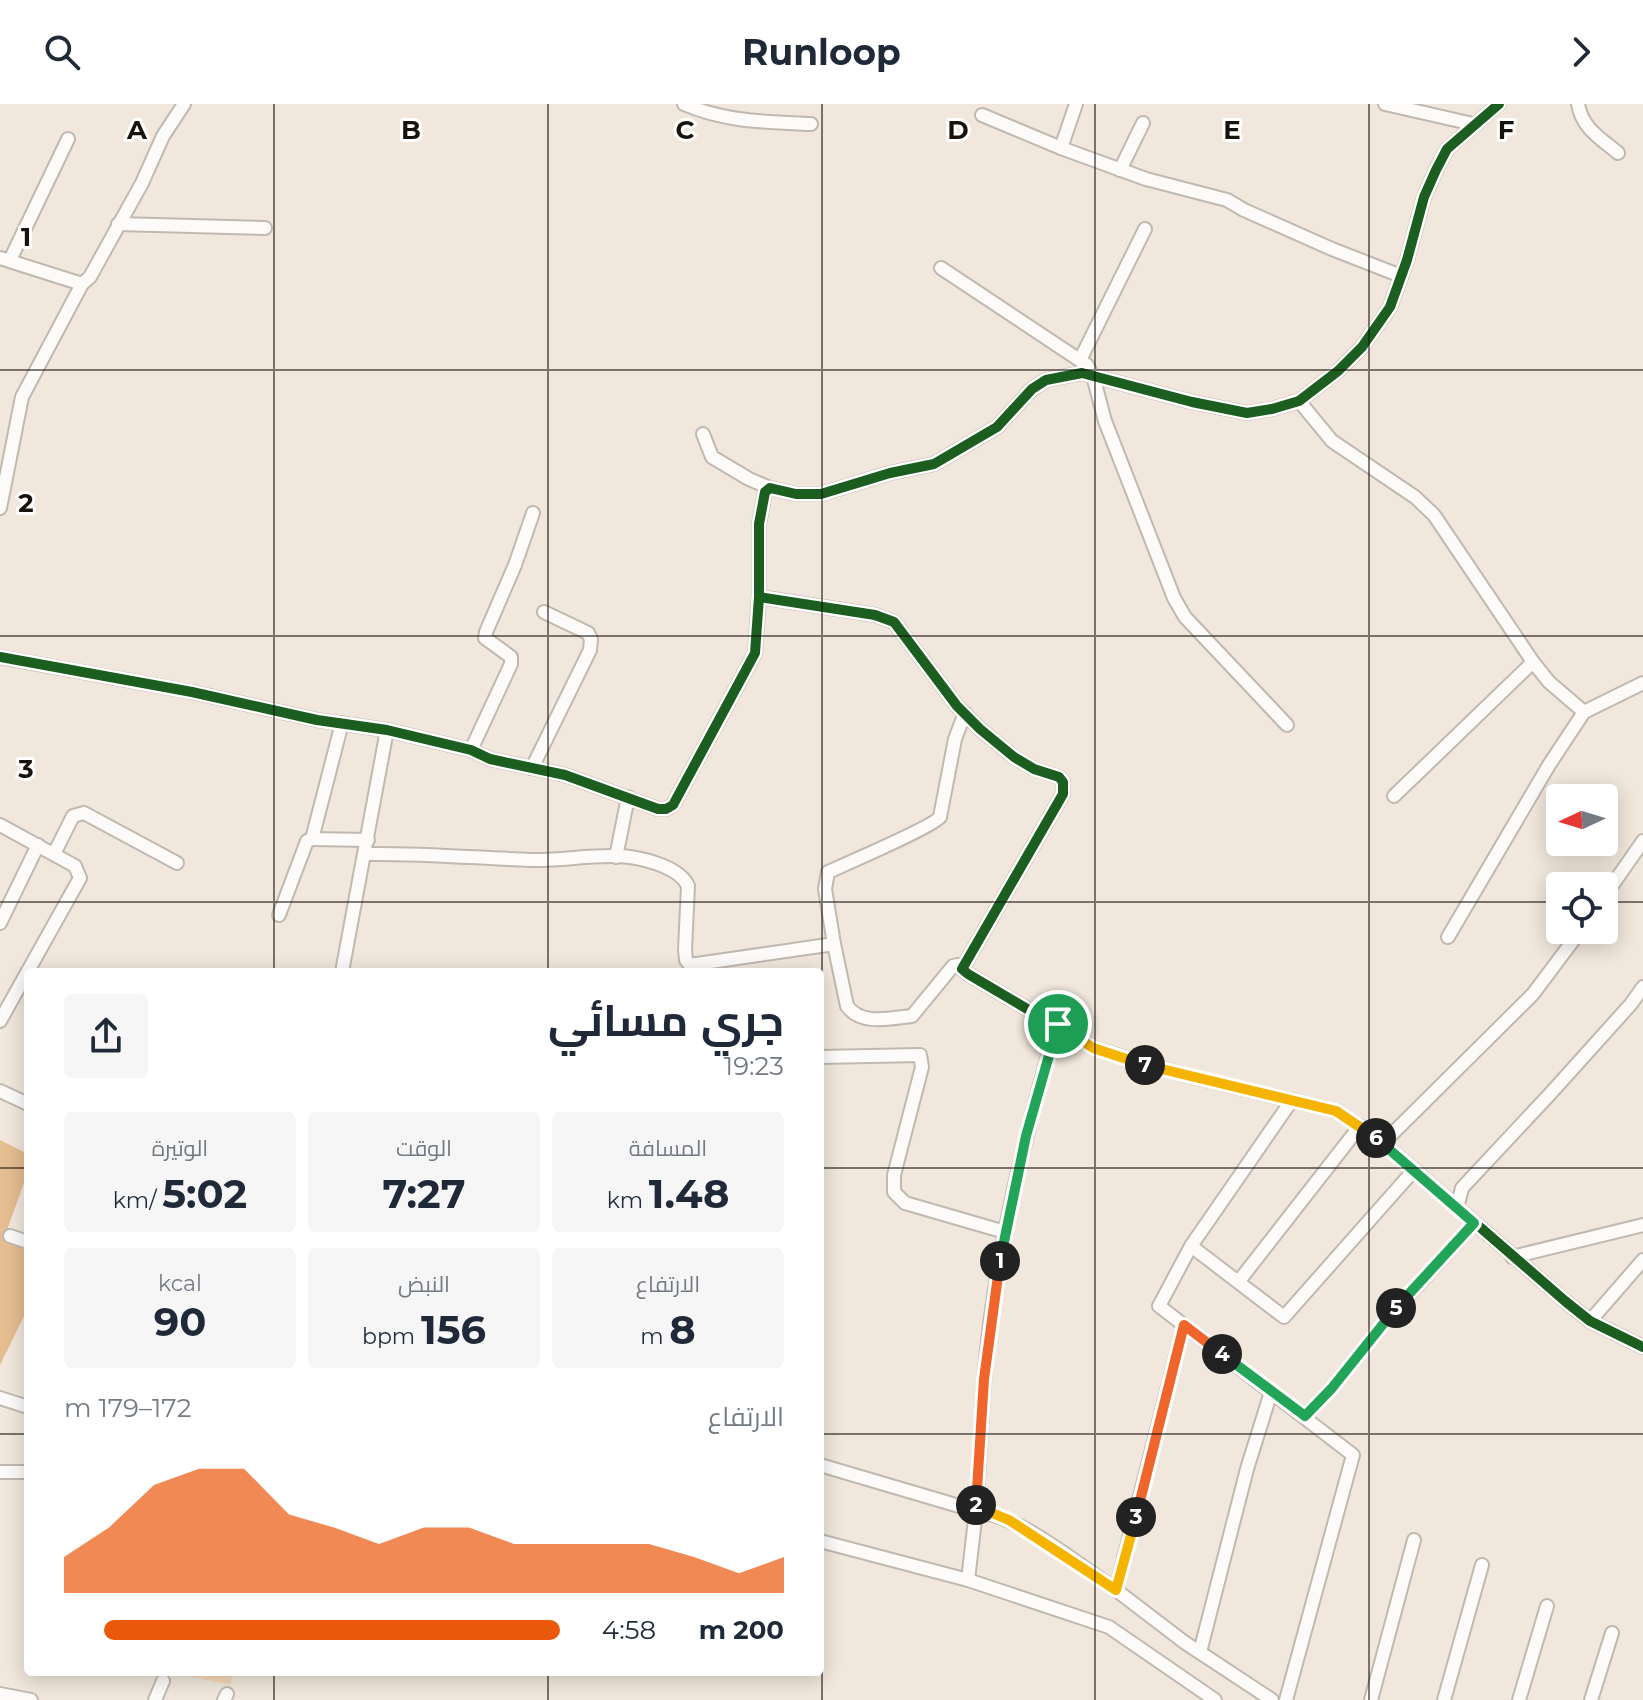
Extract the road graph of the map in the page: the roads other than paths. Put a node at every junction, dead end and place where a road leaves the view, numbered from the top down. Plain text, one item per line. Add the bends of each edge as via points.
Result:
1 (184, 104) edge
2 (684, 104) edge
3 (1076, 104) edge
4 (1385, 104) edge
5 (1499, 104) edge
6 (1578, 104) edge
7 (982, 115) dead end
8 (1143, 123) dead end
9 (811, 124) dead end
10 (1473, 124) junction
11 (68, 139) dead end
12 (1061, 148) junction
13 (1618, 153) dead end
14 (1120, 170) junction
15 (118, 224) junction
16 (265, 228) dead end
17 (1145, 229) dead end
18 (5, 259) edge
19 (941, 268) dead end
20 (1401, 276) junction
21 (82, 284) junction
22 (1080, 360) junction
23 (1093, 376) junction
24 (1299, 401) junction
25 (703, 434) dead end
26 (770, 488) junction
27 (0, 508) edge
28 (533, 513) dead end
29 (759, 597) junction
30 (544, 612) dead end
31 (0, 657) edge
32 (1533, 662) junction
33 (1643, 683) edge
34 (1584, 712) junction
35 (965, 713) junction
36 (342, 723) junction
37 (1287, 725) dead end
38 (387, 730) junction
39 (471, 750) junction
40 (532, 768) junction
41 (1394, 796) dead end
42 (628, 797) junction
43 (0, 825) edge
44 (312, 839) junction
45 (368, 840) junction
46 (1643, 841) edge
47 (38, 845) junction
48 (54, 854) junction
49 (365, 854) junction
50 (616, 857) junction
51 (177, 863) dead end
52 (1618, 877) edge
53 (279, 915) dead end
54 (0, 923) edge
55 (1448, 937) dead end
56 (834, 944) junction
57 (1570, 944) edge
58 (33, 968) edge
59 (343, 968) edge
60 (962, 969) junction
61 (24, 985) edge
62 (1643, 987) edge
63 (0, 1021) edge
64 (1058, 1024) junction
65 (824, 1057) edge
66 (0, 1091) edge
67 (1292, 1100) junction
68 (24, 1102) edge
69 (1360, 1126) junction
70 (1383, 1143) junction
71 (1414, 1170) junction
72 (1457, 1208) junction
73 (1474, 1223) junction
74 (1643, 1225) edge
75 (1005, 1232) junction
76 (10, 1236) dead end
77 (24, 1241) edge
78 (1191, 1246) junction
79 (1512, 1257) junction
80 (1643, 1260) edge
81 (1239, 1281) junction
82 (1590, 1321) junction
83 (1184, 1325) junction
84 (1643, 1347) edge
85 (1271, 1392) junction
86 (0, 1398) edge
87 (24, 1406) edge
88 (1305, 1416) junction
89 (824, 1466) edge
90 (0, 1472) edge
91 (24, 1472) edge
92 (976, 1511) junction
93 (1414, 1540) dead end
94 (824, 1542) edge
95 (1482, 1565) dead end
96 (968, 1580) junction
97 (1116, 1590) junction
98 (1547, 1606) dead end
99 (1612, 1633) dead end
100 (1200, 1652) junction
101 (163, 1681) dead end
102 (0, 1694) edge
103 (31, 1700) edge
104 (155, 1700) edge
105 (1215, 1700) edge
106 (1272, 1700) edge
107 (1286, 1700) edge
108 (1371, 1700) edge
109 (1444, 1700) edge
110 (1519, 1700) edge
111 (1591, 1700) edge

1 - 15 street
2 - 9 street via 744,121
3 - 12 street
4 - 10 street
5 - 10 street
6 - 13 street via 1586,126
7 - 12 street
8 - 14 street
10 - 20 street via 1447,149 1436,170
11 - 18 street
12 - 14 street
14 - 20 street via 1227,200
15 - 16 street
15 - 21 street
17 - 22 street
18 - 21 street
19 - 22 street
20 - 24 street via 1390,307 1362,347
21 - 27 street via 22,397
22 - 23 street
23 - 24 street via 1247,413
23 - 26 street via 1046,380 997,427 934,464 821,494
23 - 37 street via 1105,421 1174,598 1185,617
24 - 32 street via 1332,441 1434,515
25 - 26 street via 712,457
26 - 29 street via 759,524
28 - 39 street via 485,638 511,657 511,664
29 - 35 street via 846,609 894,622
29 - 42 street via 755,653 673,805 658,809
30 - 40 street via 591,639
31 - 36 street
32 - 34 street
32 - 41 street
33 - 34 street
34 - 55 street
35 - 56 street via 936,823 828,872 825,889
35 - 60 street via 1014,757 1059,777 1065,788
36 - 38 street
36 - 44 street
38 - 39 street
38 - 45 street
39 - 40 street
40 - 42 street
42 - 50 street
43 - 47 street
44 - 45 street
44 - 53 street
45 - 49 street
46 - 52 street
47 - 48 street
47 - 54 street
48 - 51 street via 73,816 84,813
48 - 58 street via 75,866 80,878
49 - 50 street
49 - 59 street
50 - 56 street via 631,857 684,877 690,965
56 - 60 street via 847,1006 861,1018 912,1016 953,966
57 - 70 street via 1533,994
60 - 64 street
61 - 63 street
62 - 72 street via 1462,1188
64 - 67 street via 1105,1052
64 - 75 street
65 - 75 street via 920,1055 922,1067 894,1192 905,1203
66 - 68 street
67 - 69 street via 1336,1111
67 - 78 street
69 - 70 street
69 - 81 street
70 - 71 street
71 - 72 street
71 - 81 street via 1284,1317
72 - 73 street
73 - 79 street
73 - 88 street
74 - 79 street
75 - 92 street via 984,1379
76 - 77 street
78 - 81 street
78 - 83 street via 1159,1306
79 - 82 street
80 - 82 street
82 - 84 street
83 - 85 street
83 - 97 street
85 - 88 street
85 - 100 street
86 - 87 street
88 - 107 street via 1350,1451 1352,1460
89 - 92 street
90 - 91 street
92 - 96 street
92 - 97 street via 1009,1520
93 - 108 street
94 - 96 street
95 - 109 street
96 - 105 street via 1109,1627
97 - 100 street
98 - 110 street
99 - 111 street
100 - 106 street
101 - 104 street
102 - 103 street

